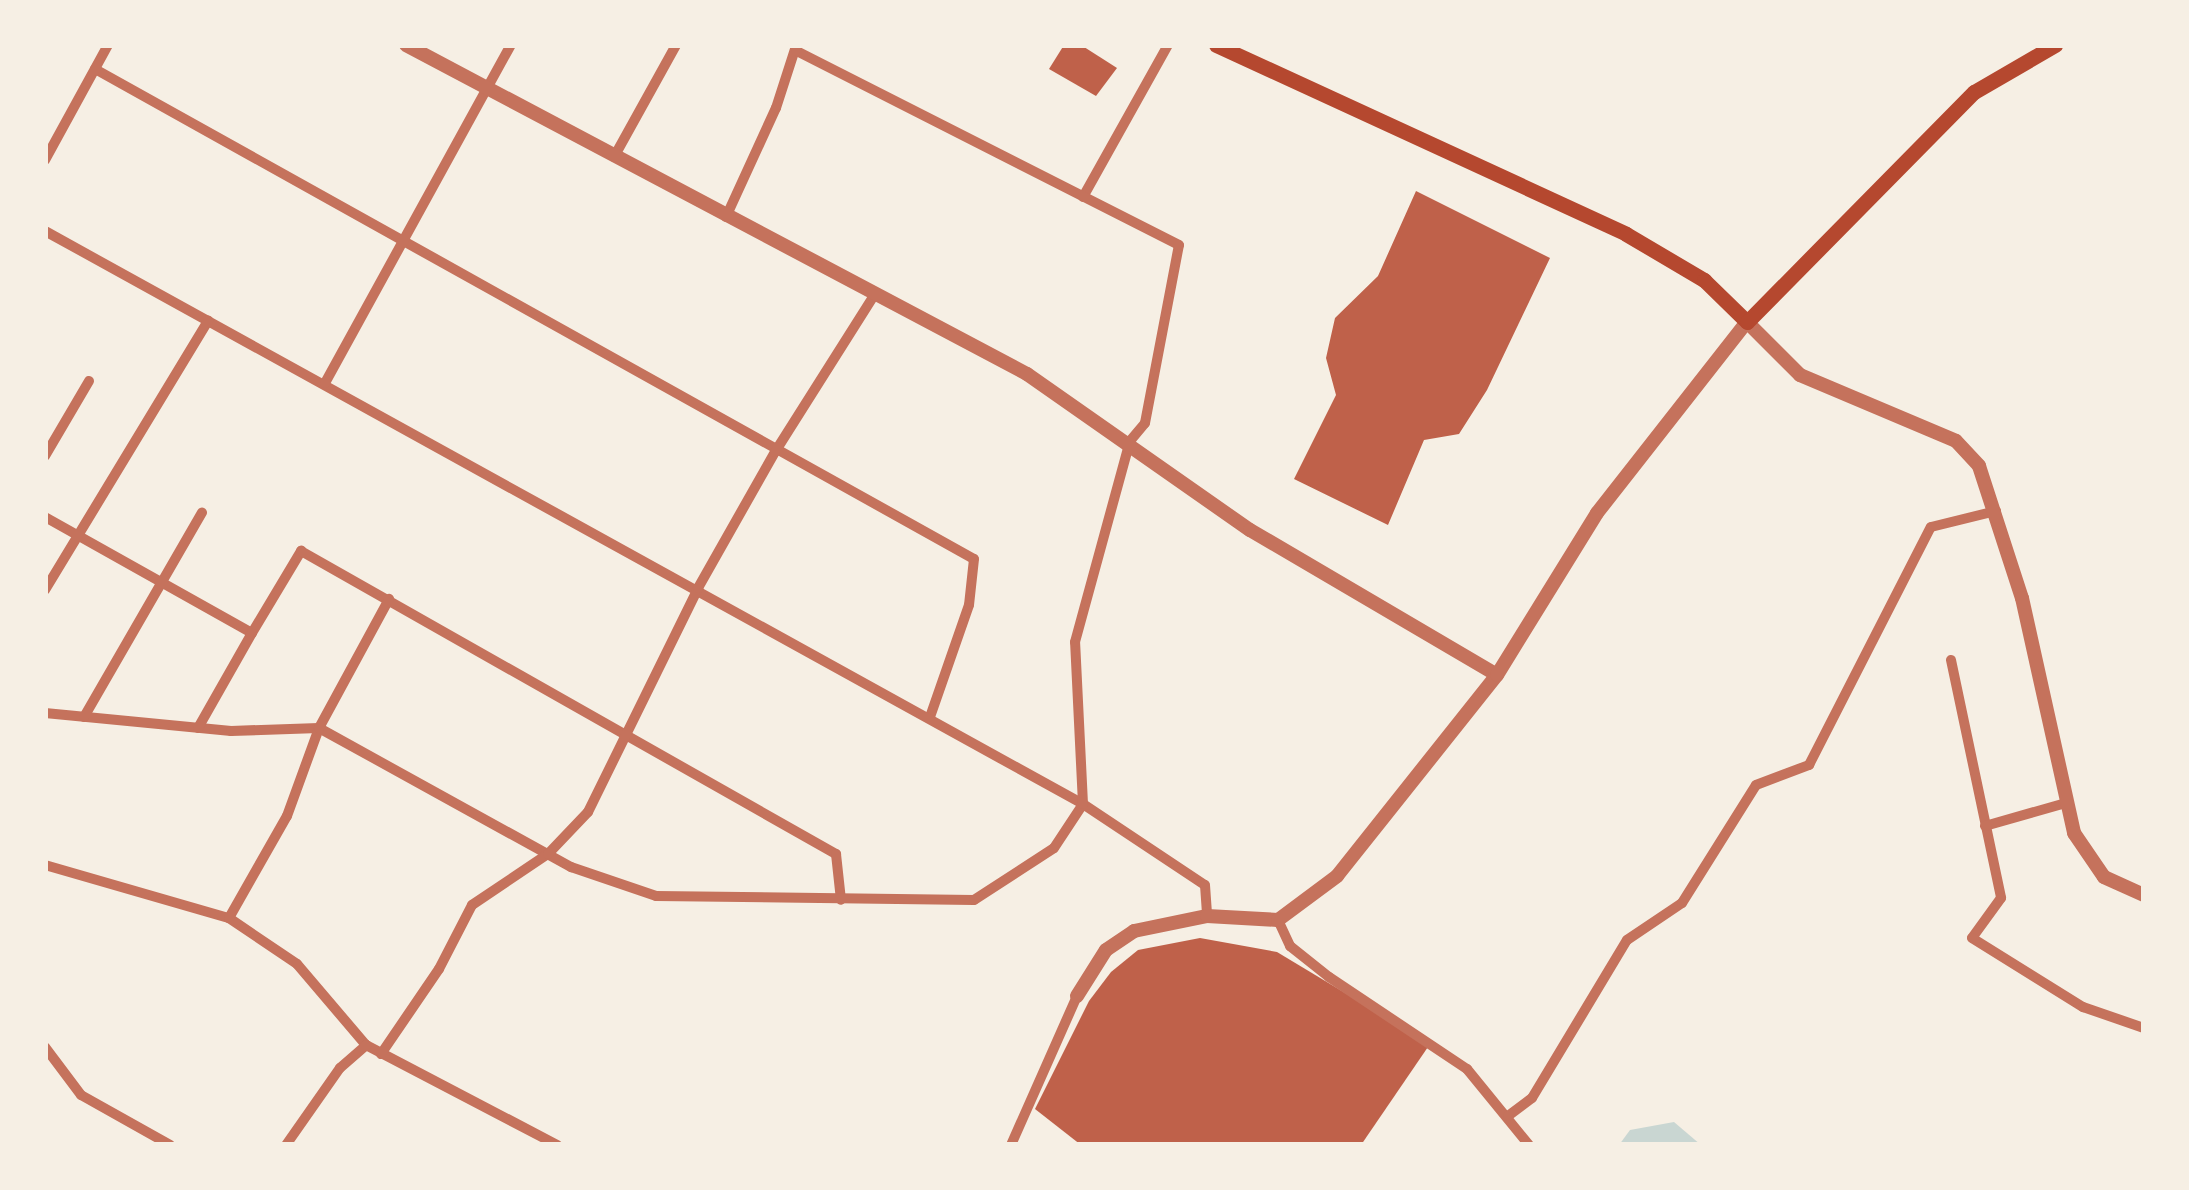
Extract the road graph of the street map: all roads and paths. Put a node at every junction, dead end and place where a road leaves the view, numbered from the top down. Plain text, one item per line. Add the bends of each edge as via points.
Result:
1 (108, 45) edge
2 (406, 45) edge
3 (511, 45) edge
4 (676, 45) edge
5 (1168, 45) edge
6 (1216, 45) edge
7 (2056, 45) edge
8 (796, 48) edge
9 (95, 69) junction
10 (486, 89) junction
11 (614, 157) junction
12 (45, 160) edge
13 (1083, 197) junction
14 (726, 217) junction
15 (45, 231) edge
16 (405, 240) junction
17 (874, 298) junction
18 (208, 321) junction
19 (1747, 322) junction
20 (89, 381) dead end
21 (325, 383) junction
22 (1130, 441) junction
23 (774, 452) junction
24 (45, 456) edge
25 (1997, 511) junction
26 (202, 513) dead end
27 (45, 517) edge
28 (77, 535) junction
29 (162, 582) junction
30 (698, 588) junction
31 (45, 590) edge
32 (389, 599) junction
33 (252, 633) junction
34 (1951, 660) dead end
35 (1497, 675) junction
36 (45, 714) edge
37 (84, 717) junction
38 (930, 717) junction
39 (198, 728) junction
40 (319, 728) junction
41 (629, 736) junction
42 (2066, 803) junction
43 (1083, 804) junction
44 (1985, 826) junction
45 (548, 854) junction
46 (45, 865) edge
47 (2144, 895) edge
48 (840, 900) junction
49 (1208, 916) junction
50 (230, 918) junction
51 (1278, 920) junction
52 (1077, 996) joint
53 (2144, 1028) edge
54 (366, 1045) junction
55 (45, 1048) edge
56 (381, 1054) junction
57 (1508, 1116) junction
58 (170, 1145) edge
59 (286, 1145) edge
60 (558, 1145) edge
61 (1011, 1145) edge
62 (1529, 1145) edge

1 - 9 street
2 - 10 street
3 - 10 street
4 - 11 street
5 - 13 street
6 - 19 main road via 1626,234 1704,280
7 - 19 main road via 1974,92
8 - 13 street
8 - 14 street
9 - 12 street
9 - 16 street
10 - 11 street
10 - 16 street
11 - 14 street
13 - 22 street via 1180,245 1145,424
14 - 17 street
15 - 18 street
16 - 21 street
16 - 23 street
17 - 22 street via 1027,374
17 - 23 street
18 - 21 street
18 - 28 street
19 - 25 street via 1800,375 1956,442 1978,466
19 - 35 street via 1597,512
20 - 24 street
21 - 30 street
22 - 35 street via 1250,530
22 - 43 street via 1075,642
23 - 30 street
23 - 38 street via 974,559 969,605
25 - 42 street
25 - 57 street via 1931,527 1809,765 1756,784 1682,904 1626,940 1532,1098
26 - 29 street
27 - 28 street
28 - 29 street
28 - 31 street
29 - 33 street
29 - 37 street
30 - 38 street
30 - 41 street
32 - 33 street via 301,551
32 - 40 street
32 - 41 street
33 - 39 street
34 - 44 street
35 - 51 street via 1337,876
36 - 37 street
37 - 39 street
38 - 43 street
39 - 40 street
40 - 45 street
40 - 50 street via 287,816
41 - 45 street via 588,812
41 - 48 street via 836,854
42 - 44 street
42 - 47 street via 2074,832 2104,877
43 - 48 street via 1054,848 974,900
43 - 49 street via 1205,885
44 - 53 street via 2000,898 1972,938 2083,1007
45 - 48 street via 623,889 656,896
45 - 56 street via 472,904 439,969
46 - 50 street
49 - 51 street
49 - 52 street via 1134,931 1106,950
50 - 54 street via 297,964
51 - 57 street via 1290,946 1467,1069
52 - 61 street
54 - 56 street
54 - 59 street via 340,1068
55 - 58 street via 81,1095
56 - 60 street
57 - 62 street

